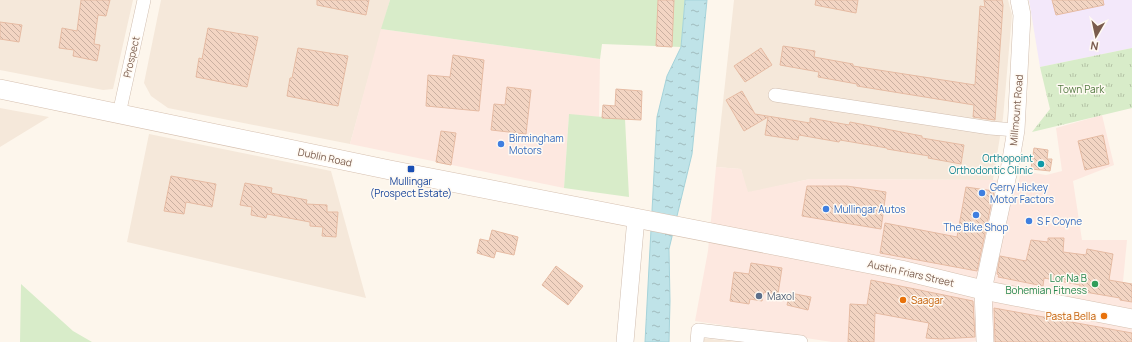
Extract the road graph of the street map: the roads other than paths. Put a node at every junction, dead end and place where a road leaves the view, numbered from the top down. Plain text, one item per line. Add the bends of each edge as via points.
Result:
1 (144, 0) edge
2 (1019, 0) edge
3 (0, 89) edge
4 (775, 95) dead end
5 (119, 114) junction
6 (1016, 130) junction
7 (643, 219) junction
8 (691, 228) joint
9 (983, 290) junction
10 (1132, 319) edge
11 (625, 342) edge
12 (697, 342) edge
13 (801, 342) edge
14 (985, 342) edge

1 - 5 street, Prospect
2 - 6 street, Millmount Road via 1022,15
3 - 5 main road, Dublin Road
4 - 6 street
5 - 7 main road, Dublin Road
6 - 9 street, Millmount Road
7 - 8 main road, Dublin Road
7 - 11 street
8 - 9 main road, Austin Friars Street via 901,270
9 - 10 main road, Austin Friars Street
9 - 14 street, Millmount Road
12 - 13 street via 698,330

